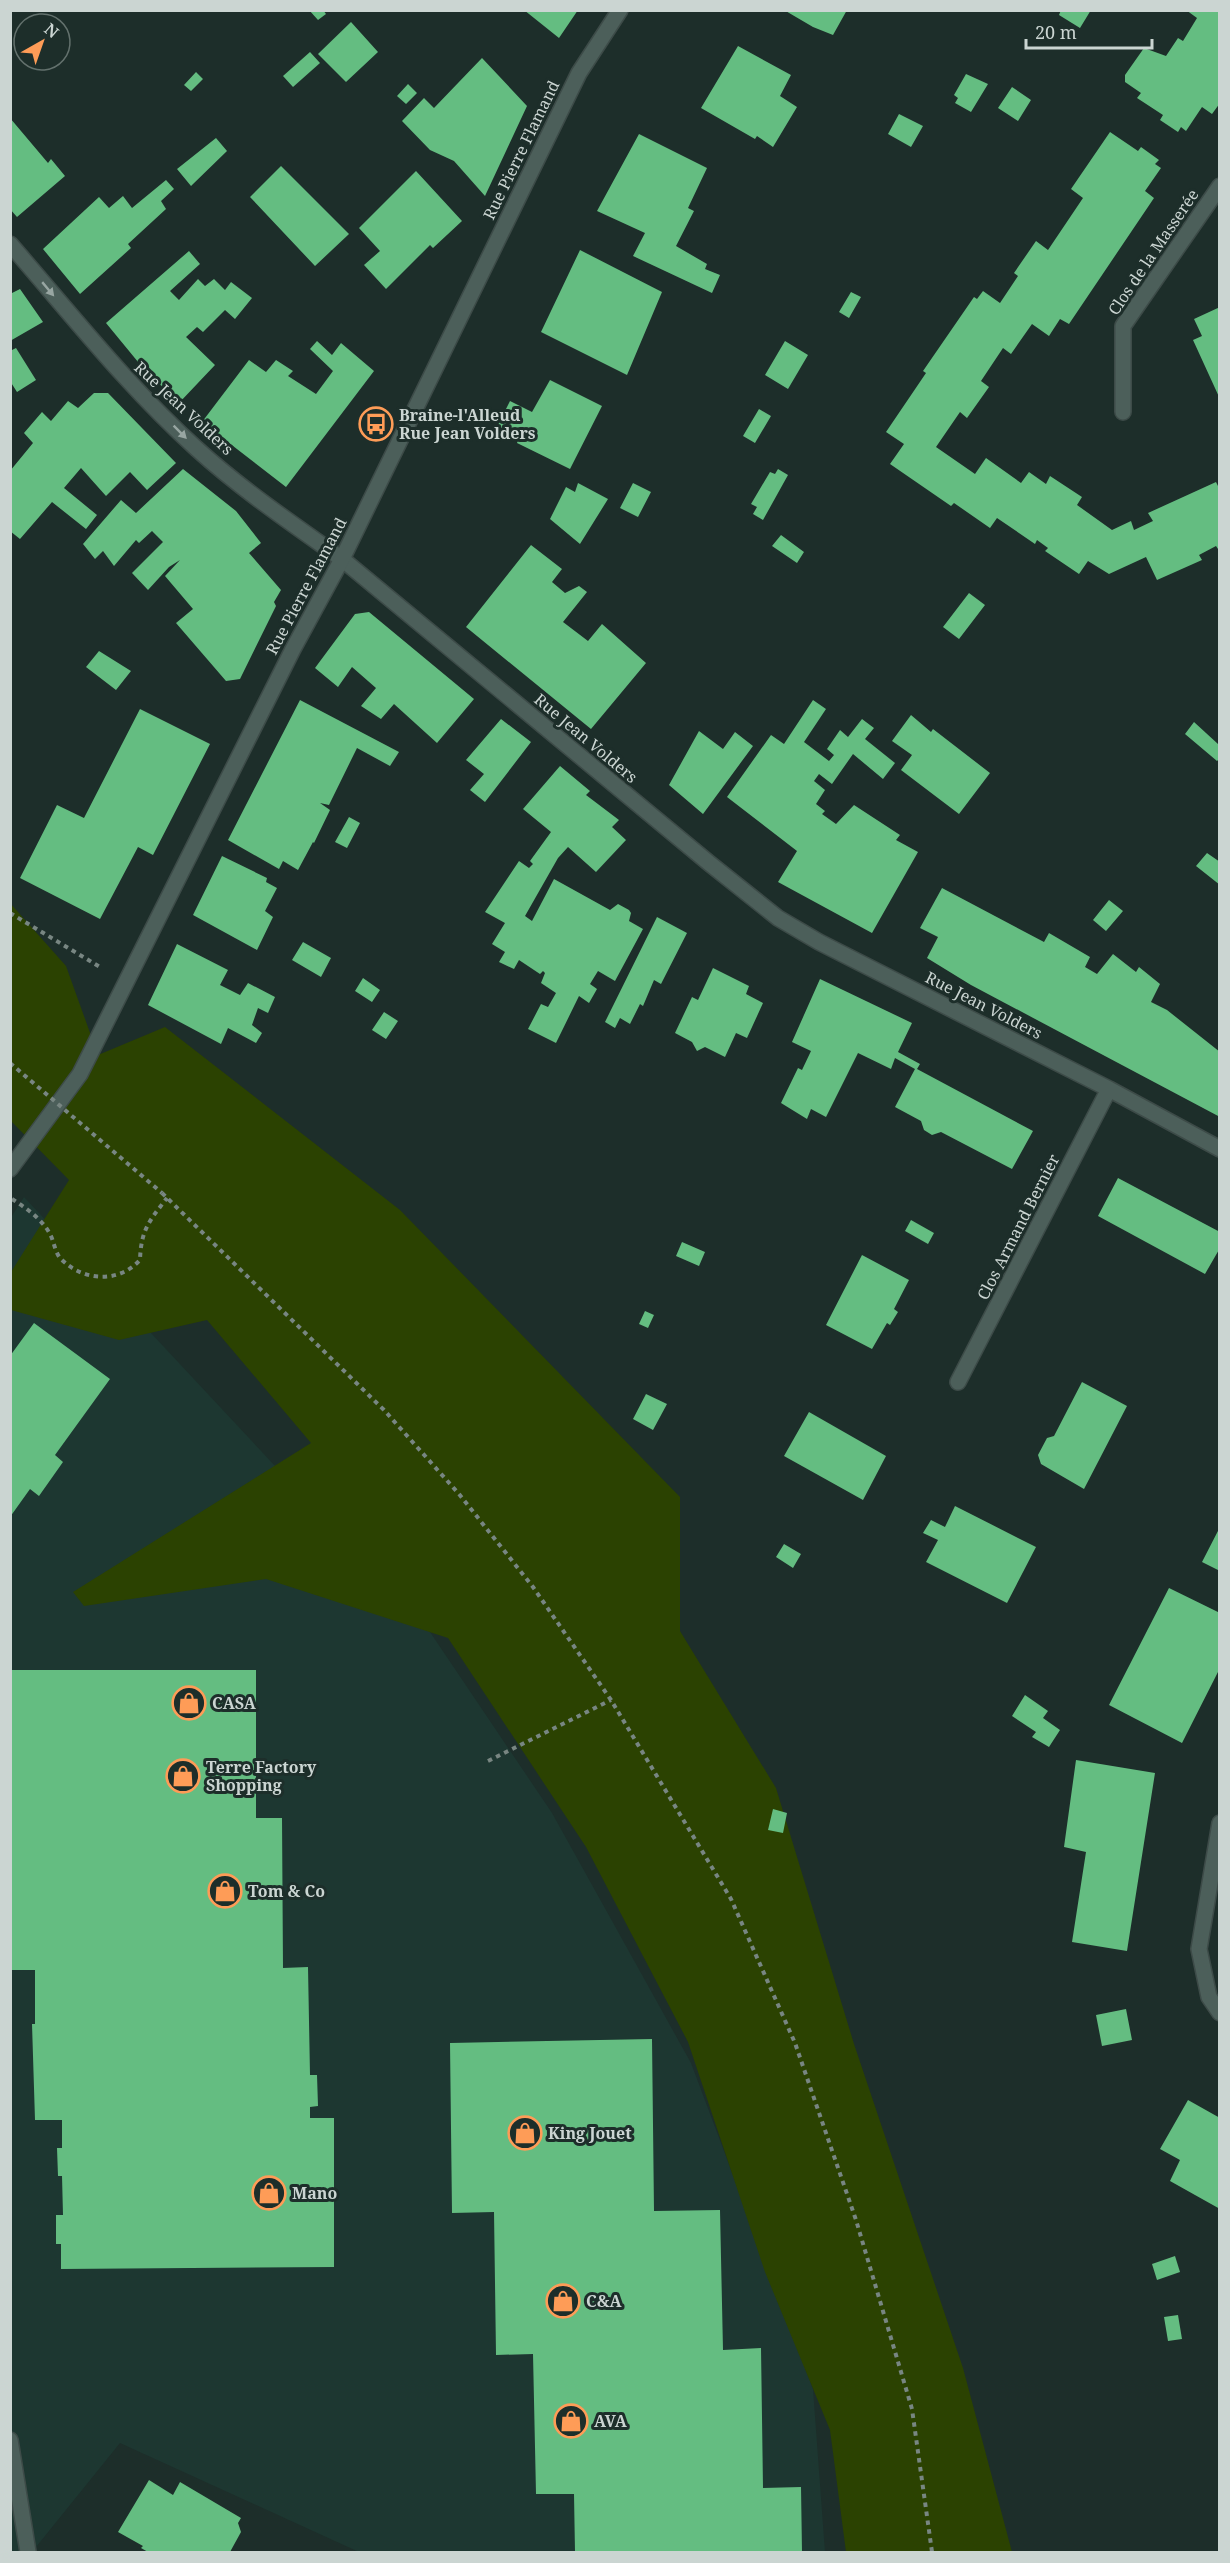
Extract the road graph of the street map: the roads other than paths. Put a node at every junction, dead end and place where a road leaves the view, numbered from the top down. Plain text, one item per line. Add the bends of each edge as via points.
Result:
1 (620, 10) edge
2 (1220, 186) edge
3 (10, 244) edge
4 (1123, 412) dead end
5 (342, 559) junction
6 (1109, 1089) junction
7 (1220, 1149) edge
8 (10, 1169) edge
9 (958, 1382) dead end
10 (1220, 1823) edge
11 (1220, 2013) edge
12 (10, 2440) edge
13 (28, 2553) edge

1 - 5 street, Rue Pierre Flamand via 579,73
2 - 4 street, Clos de la Masserée via 1123,326
3 -> 5 street, Rue Jean Volders via 125,378 198,450
5 - 6 street, Rue Jean Volders via 778,918
5 - 8 street, Rue Pierre Flamand via 293,649 81,1074
6 - 7 street, Rue Jean Volders
6 - 9 street, Clos Armand Bernier
10 - 11 street via 1199,1948 1209,1997
12 - 13 street

